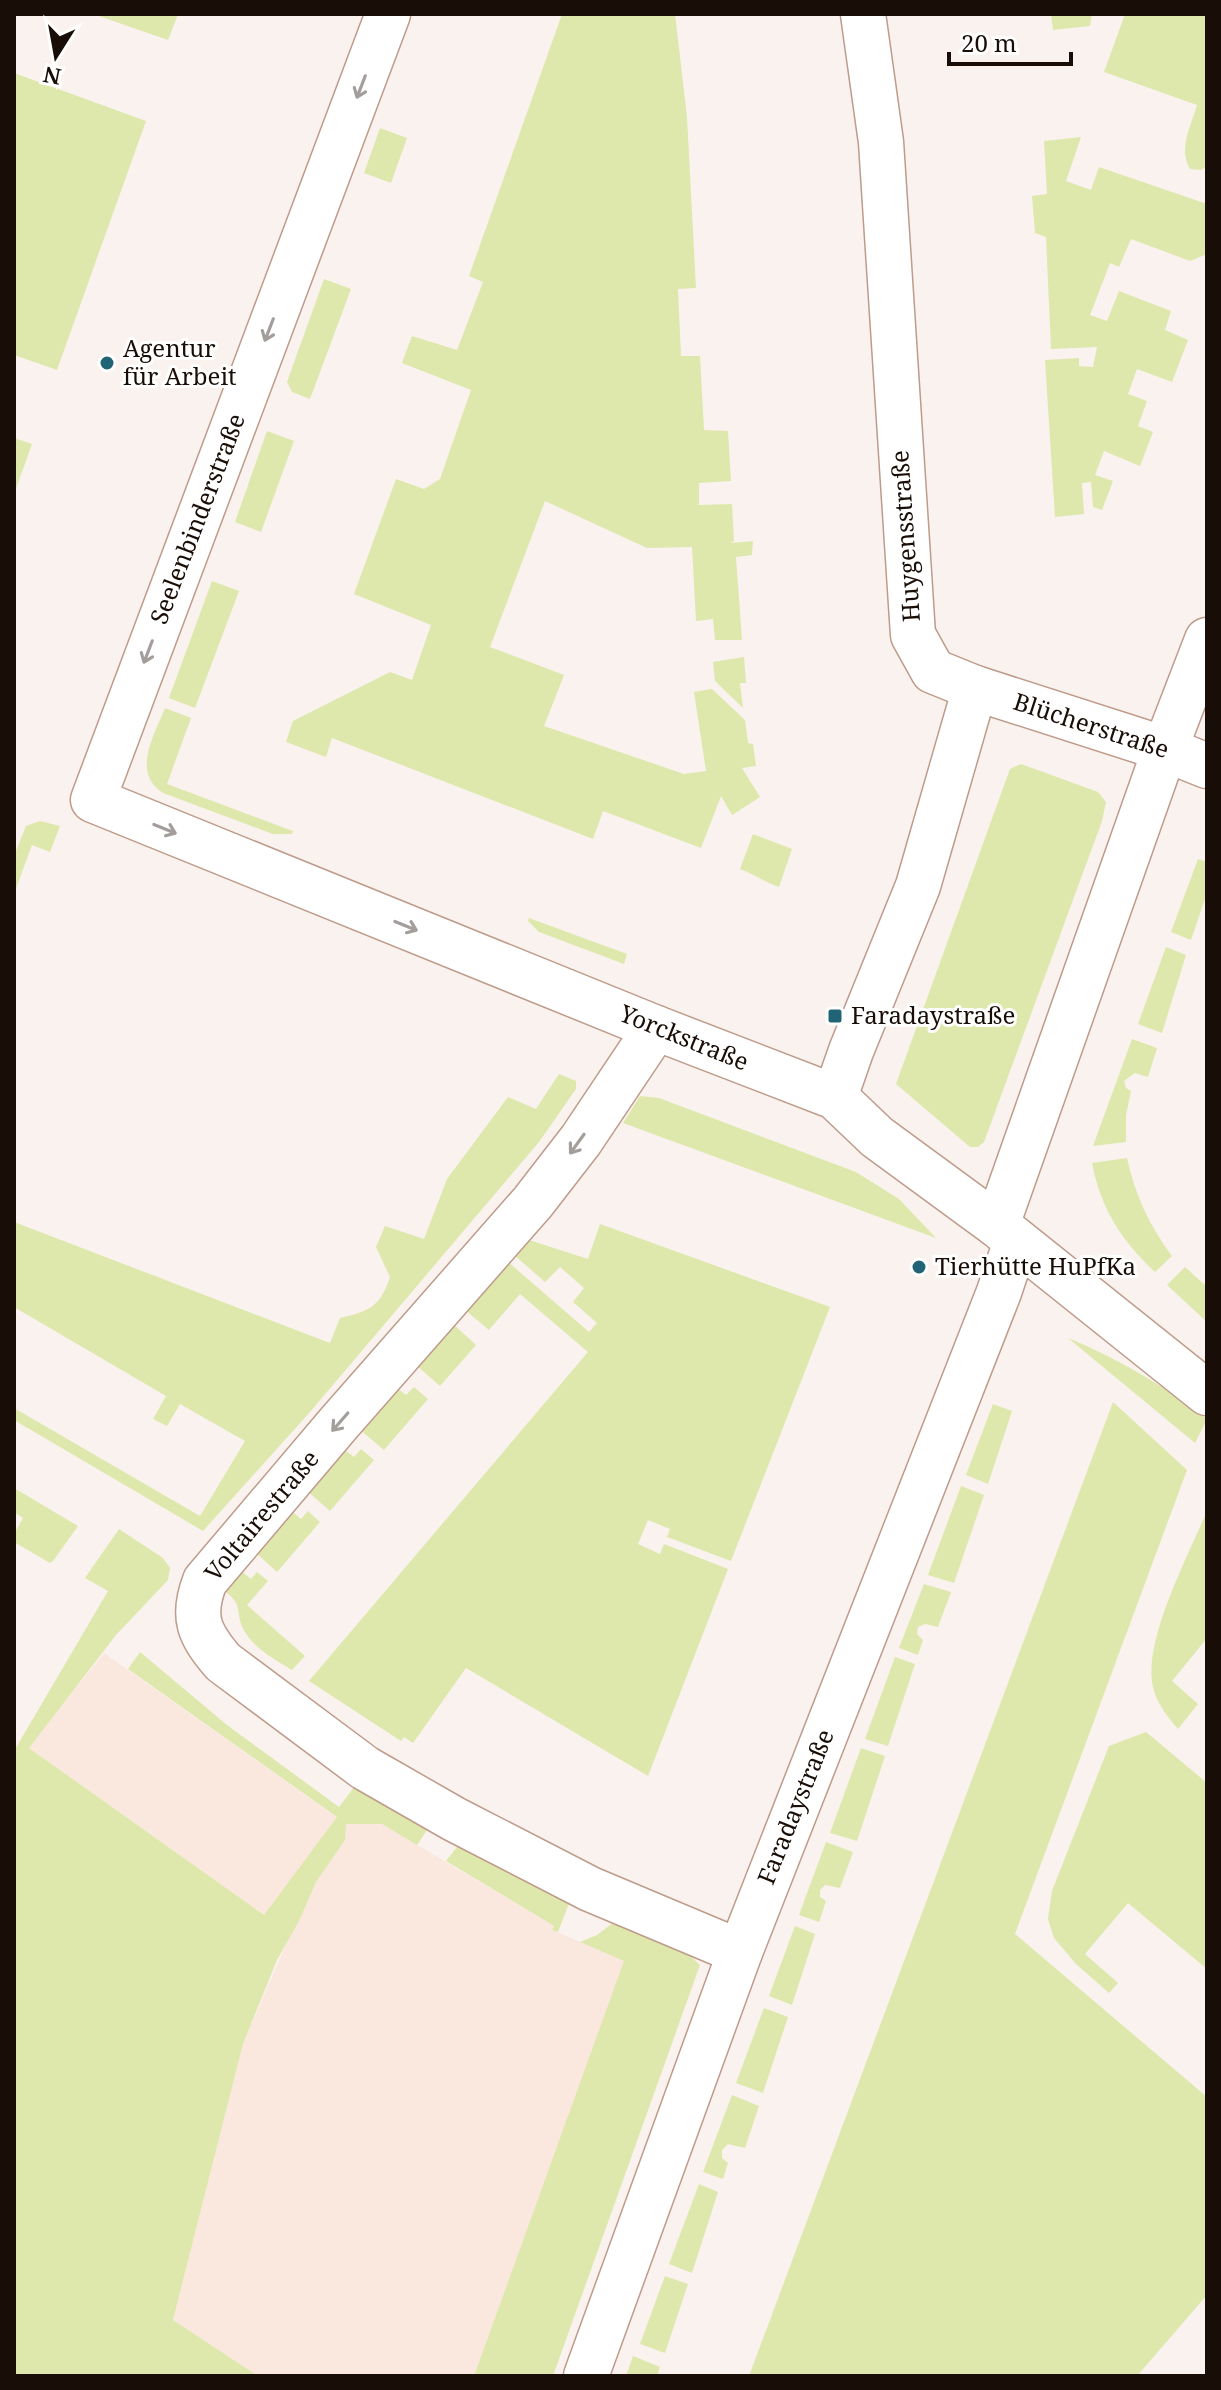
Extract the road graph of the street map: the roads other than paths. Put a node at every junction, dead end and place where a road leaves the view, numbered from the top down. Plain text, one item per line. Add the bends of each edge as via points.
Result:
1 (388, 14) edge
2 (863, 14) edge
3 (1207, 640) edge
4 (975, 688) junction
5 (1165, 749) junction
6 (1207, 766) edge
7 (93, 800) joint
8 (656, 1028) junction
9 (835, 1097) junction
10 (1006, 1233) junction
11 (1207, 1393) edge
12 (740, 1952) junction
13 (586, 2376) edge

1 -> 7 street, Seelenbinderstraße
2 - 4 street, Huygensstraße via 881,142 913,635 933,671
3 - 5 street, Faradaystraße
4 - 5 street, Blücherstraße
4 - 9 street via 918,886
5 - 6 street, Blücherstraße
5 - 10 street, Faradaystraße
7 -> 8 street, Yorckstraße
8 - 9 street, Yorckstraße
8 -> 12 street, Voltairestraße via 533,1202 205,1581 197,1614 205,1641 223,1662 365,1768 590,1889
9 - 10 street, Yorckstraße via 877,1137
10 - 11 street, Yorckstraße
10 - 12 street, Faradaystraße via 999,1292
12 - 13 street, Faradaystraße

